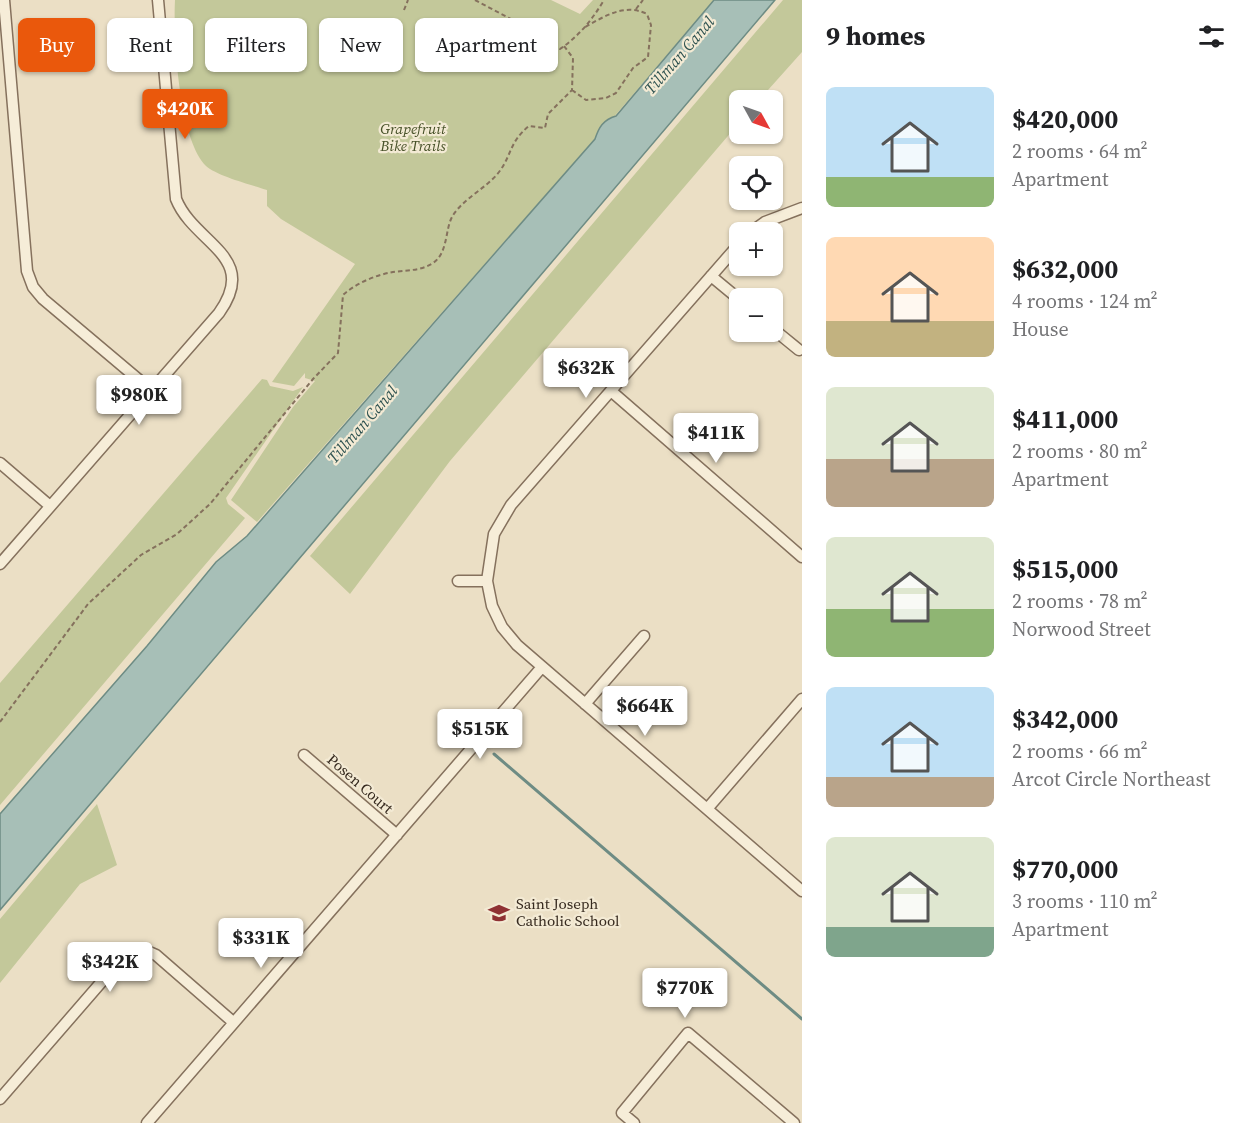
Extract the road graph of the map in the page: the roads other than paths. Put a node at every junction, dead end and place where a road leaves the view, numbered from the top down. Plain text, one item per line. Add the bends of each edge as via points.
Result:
1 (4, 0) edge
2 (158, 0) edge
3 (802, 208) edge
4 (765, 222) edge
5 (729, 256) edge
6 (711, 276) junction
7 (729, 291) edge
8 (783, 337) edge
9 (799, 350) dead end
10 (151, 390) junction
11 (611, 392) junction
12 (0, 463) edge
13 (50, 506) junction
14 (802, 557) edge
15 (0, 564) edge
16 (458, 581) dead end
17 (487, 581) junction
18 (644, 636) dead end
19 (542, 667) junction
20 (802, 699) edge
21 (585, 704) junction
22 (304, 755) dead end
23 (707, 809) junction
24 (396, 835) junction
25 (802, 891) edge
26 (233, 1022) junction
27 (0, 1099) edge
28 (147, 1123) edge
29 (634, 1123) edge
30 (794, 1123) edge

1 - 10 street via 27,272 43,299
2 - 10 street via 176,199 189,222 225,256 232,269 232,291
3 - 4 street
5 - 6 street
6 - 7 street
6 - 11 street
8 - 9 street
10 - 13 street
11 - 14 street
11 - 17 street via 511,505 494,534
12 - 13 street
13 - 15 street
16 - 17 street
17 - 19 street via 502,627
18 - 21 street
19 - 21 street
19 - 24 street
20 - 23 street
21 - 23 street
22 - 24 street, Posen Court
23 - 25 street
24 - 26 street
26 - 27 street via 156,955 134,950 124,956
26 - 28 street
29 - 30 street via 622,1113 688,1033

